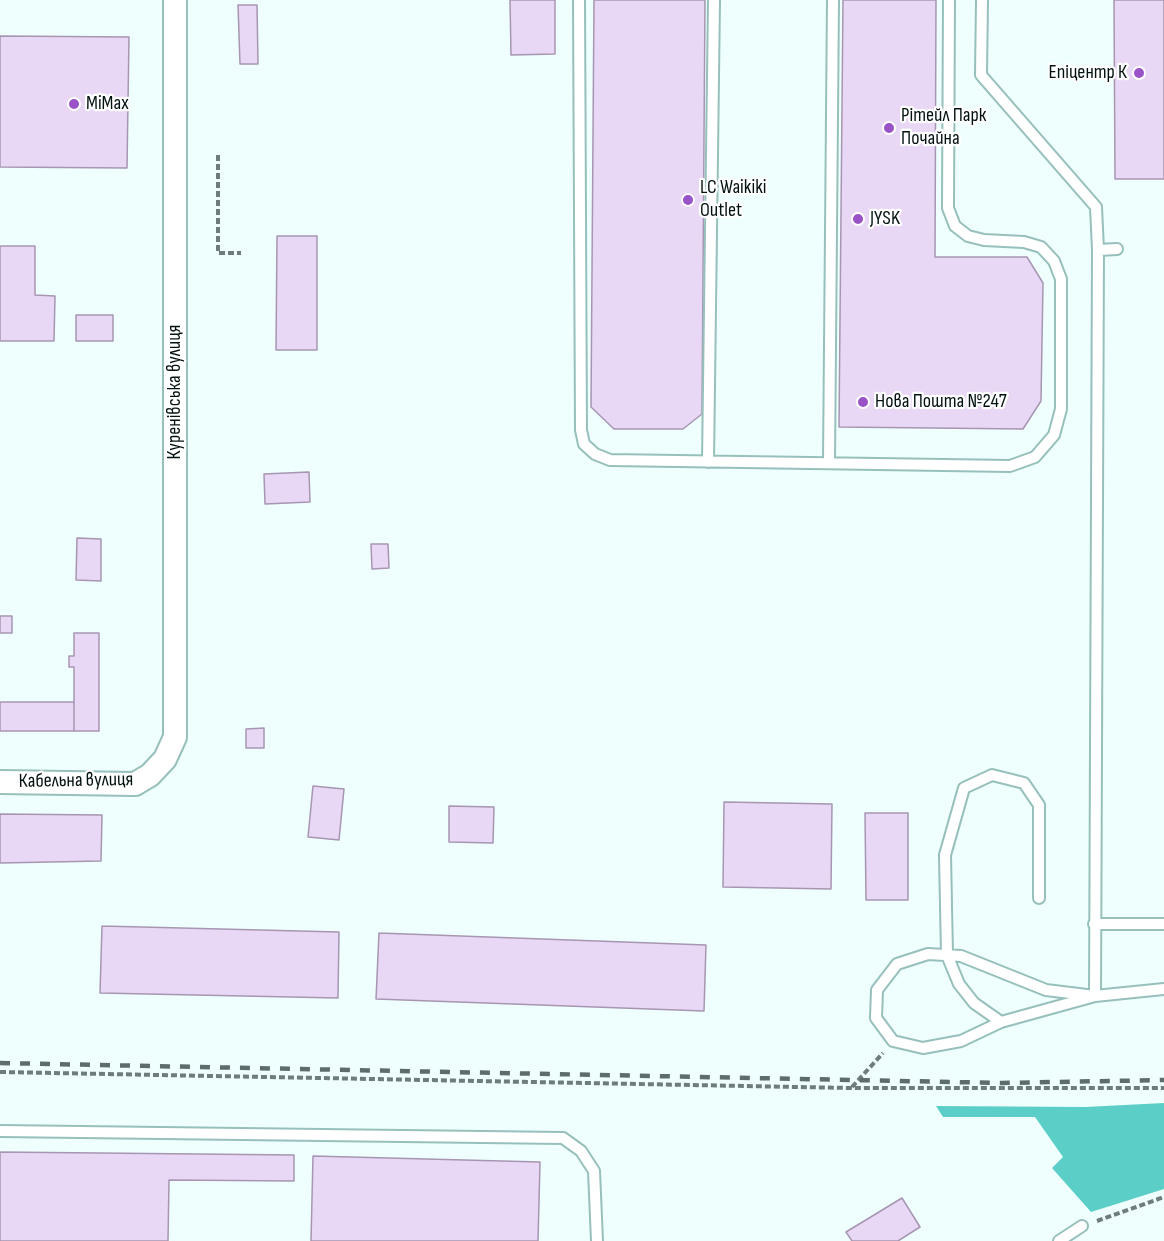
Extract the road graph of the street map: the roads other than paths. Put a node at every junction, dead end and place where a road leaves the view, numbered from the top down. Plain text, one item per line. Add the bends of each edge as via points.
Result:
1 (175, 0) edge
2 (579, 0) edge
3 (714, 0) edge
4 (832, 0) edge
5 (949, 0) edge
6 (982, 0) edge
7 (1116, 249) dead end
8 (1098, 250) junction
9 (708, 462) junction
10 (828, 462) junction
11 (150, 776) joint
12 (0, 782) edge
13 (1039, 898) dead end
14 (1094, 924) junction
15 (1164, 924) edge
16 (947, 955) junction
17 (1164, 989) edge
18 (1095, 996) junction
19 (1001, 1022) junction
20 (0, 1131) edge
21 (1082, 1226) road end
22 (597, 1241) edge
23 (1059, 1241) edge

1 - 11 street, Куренівська вулиця via 175,737 165,759
2 - 9 lane via 584,444 610,460
3 - 9 lane
4 - 10 lane
5 - 10 lane via 948,208 955,226 968,236 1024,242 1041,247 1054,261 1061,279 1061,409 1054,435 1035,457 1010,466
6 - 8 lane via 981,75 1096,207
7 - 8 lane
8 - 14 lane
9 - 10 lane
11 - 12 street, Кабельна вулиця via 135,784
13 - 16 lane via 1039,805 1024,783 992,775 964,788 945,855
14 - 15 lane
14 - 18 lane
16 - 18 lane via 961,956 1046,990
16 - 19 lane via 959,984 974,1003
16 - 19 lane via 928,954 897,964 877,990 876,1018 893,1041 923,1048 961,1041
17 - 18 lane
18 - 19 lane
20 - 22 lane via 563,1138 581,1151 594,1171
21 - 23 lane

